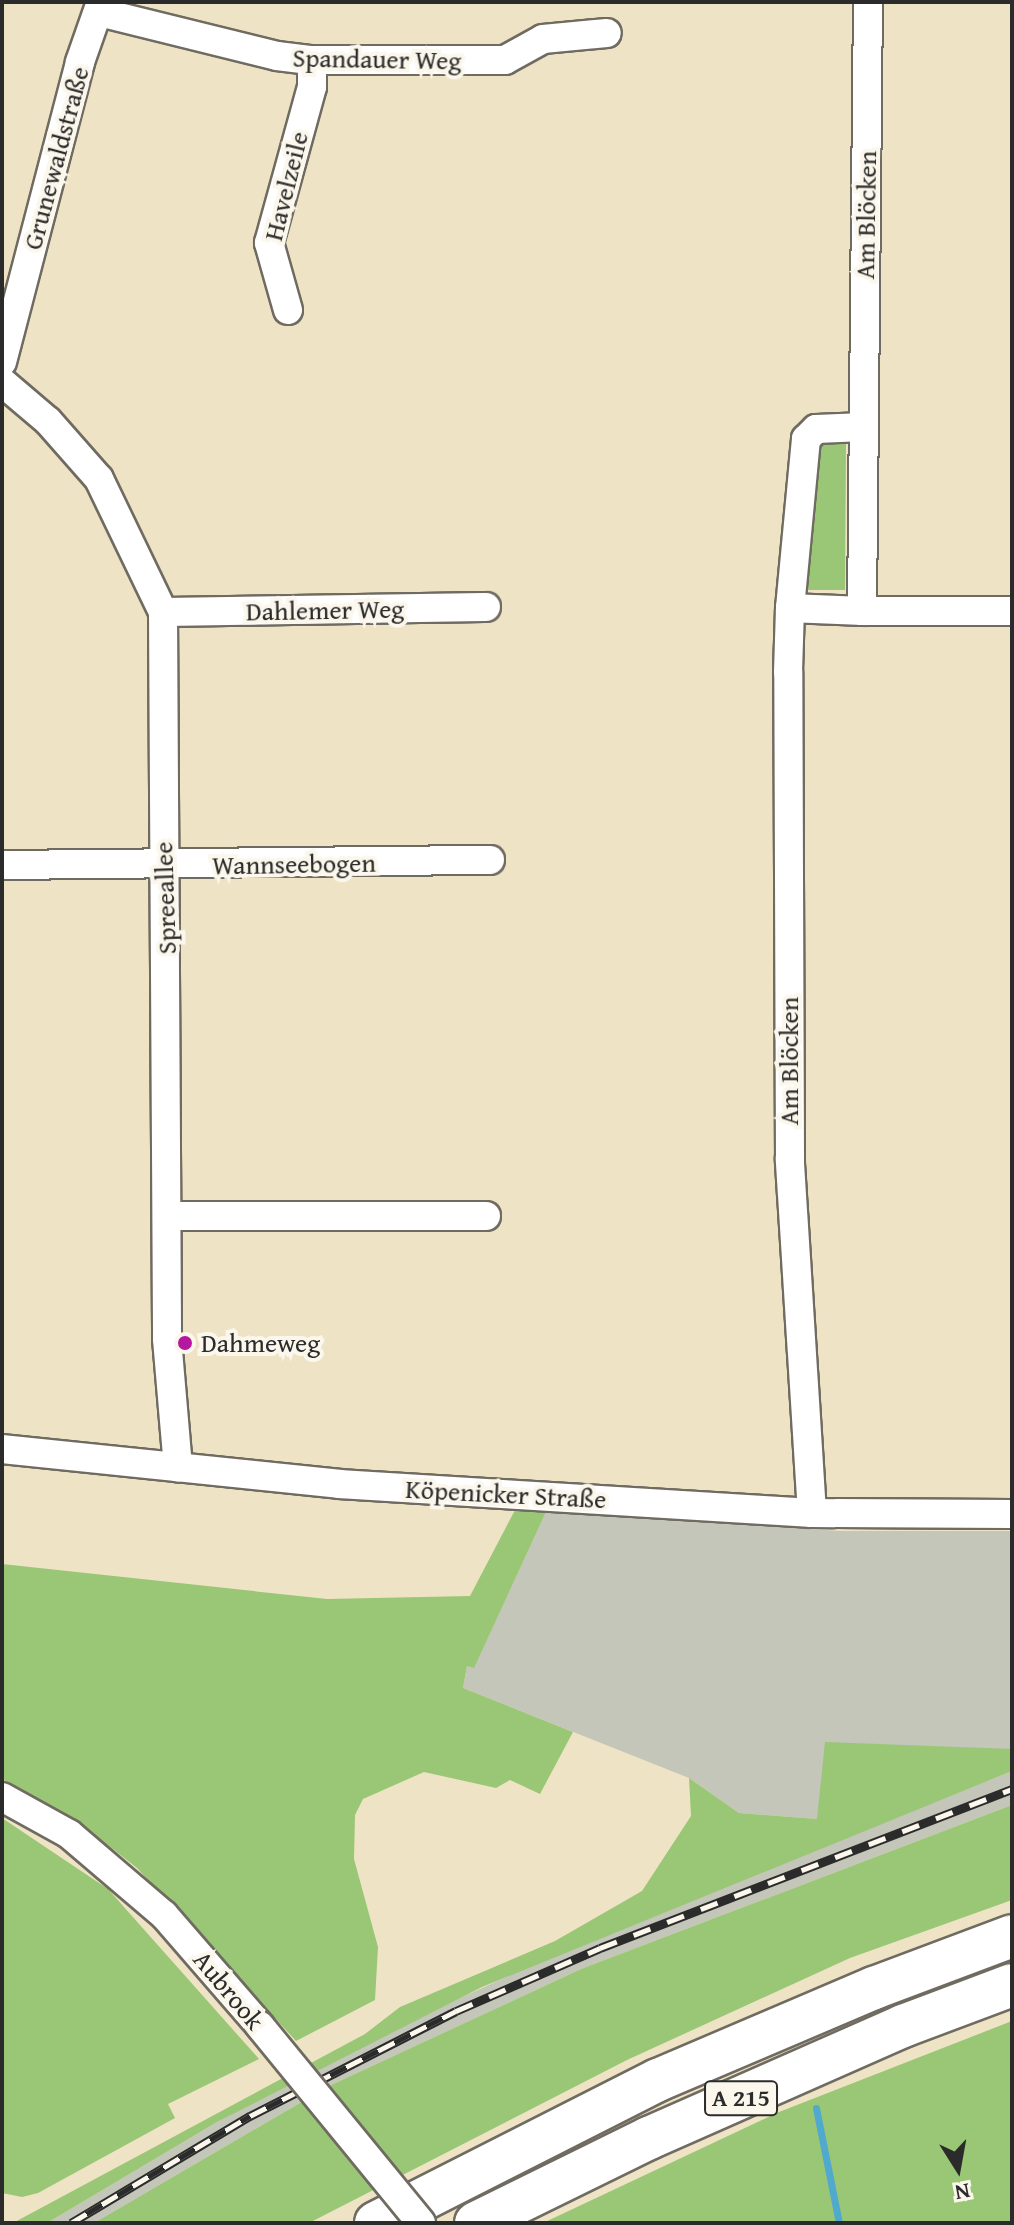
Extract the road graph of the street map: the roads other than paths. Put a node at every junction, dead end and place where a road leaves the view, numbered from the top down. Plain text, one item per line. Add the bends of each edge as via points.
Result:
1 (868, 2) edge
2 (100, 7) edge
3 (607, 33) dead end
4 (312, 60) junction
5 (288, 310) dead end
6 (2, 362) edge
7 (2, 382) edge
8 (864, 427) junction
9 (486, 607) dead end
10 (790, 608) junction
11 (862, 611) junction
12 (1012, 611) edge
13 (163, 612) junction
14 (490, 860) dead end
15 (2, 865) edge
16 (162, 866) junction
17 (167, 1216) junction
18 (486, 1216) dead end
19 (2, 1449) edge
20 (178, 1468) junction
21 (812, 1513) junction
22 (1012, 1514) edge
23 (2, 1797) edge
24 (1012, 1936) edge
25 (1012, 1985) edge
26 (376, 2223) edge
27 (421, 2223) edge
28 (476, 2223) edge

1 - 8 street, Am Blöcken
2 - 4 street, Spandauer Weg via 277,56
2 - 6 street, Grunewaldstraße via 80,62
3 - 4 street, Spandauer Weg via 543,39 505,60
4 - 5 street, Havelzeile via 312,87 269,243
7 - 13 street, Spreeallee via 48,421 99,479
8 - 10 street, Am Blöcken via 816,429 806,439
8 - 11 street, Am Blöcken
9 - 13 street, Dahlemer Weg
10 - 11 street
10 - 21 street, Am Blöcken via 790,1160
11 - 12 street
13 - 16 street, Spreeallee
14 - 16 street, Wannseebogen
15 - 16 street, Wannseebogen
16 - 17 street, Spreeallee via 169,988
17 - 18 street
17 - 20 street, Spreeallee via 167,1339
19 - 20 street, Köpenicker Straße
20 - 21 street, Köpenicker Straße via 339,1484
21 - 22 street, Köpenicker Straße
23 - 27 street, Aubrook, bridge via 69,1834 164,1915
24 - 26 highway, A 215 via 861,1993 658,2080
25 - 28 highway, A 215 via 903,2026 649,2138

